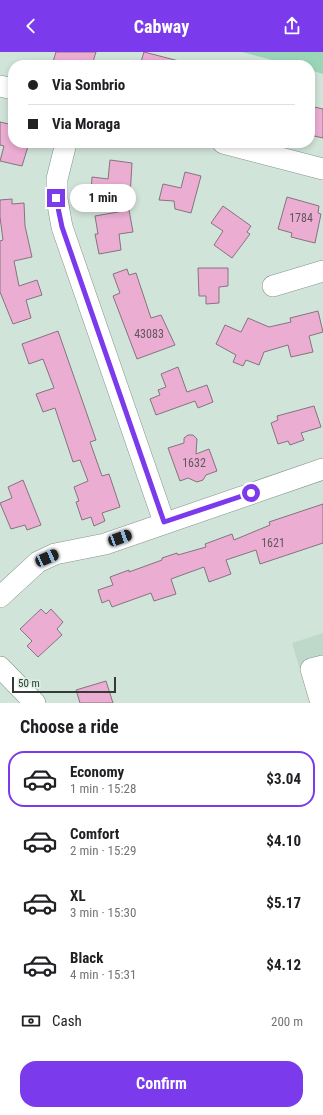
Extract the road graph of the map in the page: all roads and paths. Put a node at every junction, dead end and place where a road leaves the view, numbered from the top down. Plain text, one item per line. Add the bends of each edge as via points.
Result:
1 (65, 148) edge
2 (242, 148) edge
3 (323, 169) edge
4 (323, 271) edge
5 (273, 286) dead end
6 (323, 469) edge
7 (164, 522) junction
8 (0, 597) edge
9 (323, 666) edge
10 (0, 667) edge
11 (35, 703) edge
12 (321, 703) edge

1 - 7 street via 56,198 62,227
2 - 3 street
4 - 5 street
6 - 7 street
7 - 8 street via 105,544 56,554 38,562
9 - 12 street via 311,669
10 - 11 street

